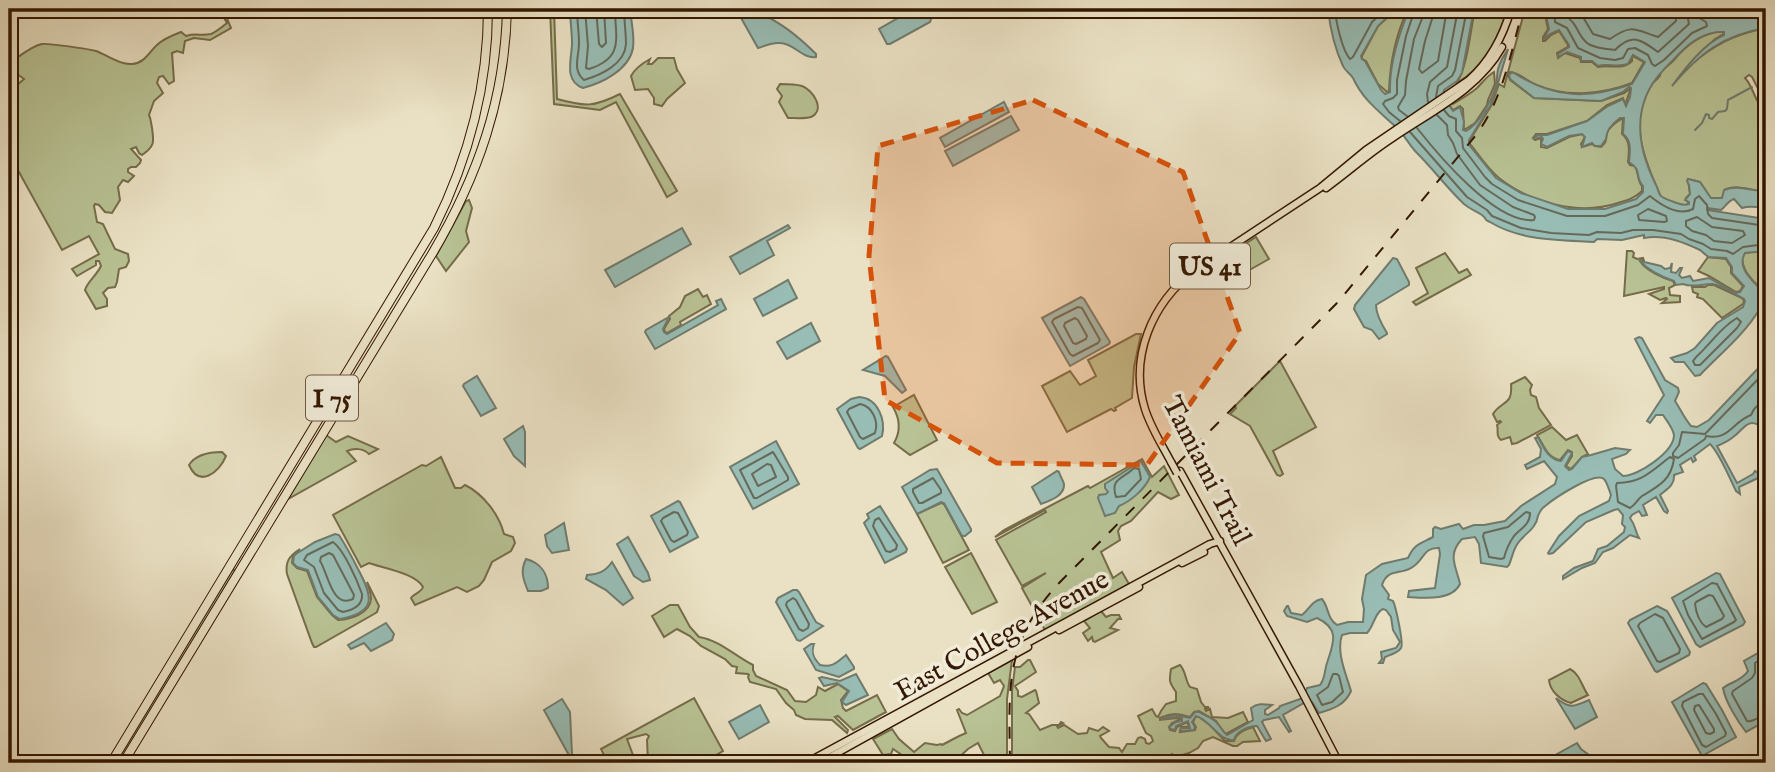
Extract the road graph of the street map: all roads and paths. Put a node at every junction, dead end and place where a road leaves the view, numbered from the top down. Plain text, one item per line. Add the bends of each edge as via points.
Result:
1 (488, 9) edge
2 (509, 9) edge
3 (1513, 9) edge
4 (511, 20) dead end
5 (478, 82) dead end
6 (493, 129) dead end
7 (469, 138) junction
8 (481, 153) junction
9 (1218, 542) junction
10 (1084, 615) junction
11 (952, 687) junction
12 (111, 763) edge
13 (123, 763) edge
14 (806, 763) edge
15 (819, 763) edge
16 (1337, 763) edge

1 - 7 highway, I 75 via 482,82
2 - 4 highway
2 - 8 highway, I 75 via 499,87
3 - 9 main road, Tamiami Trail / US 41, bridge via 1488,61 1450,97 1366,150 1320,188 1189,275 1159,307 1140,364 1144,404
5 - 7 highway
6 - 8 highway
7 - 12 highway, I 75 via 451,192 423,248
8 - 13 highway, I 75 via 438,245
9 - 10 main road, East College Avenue
9 - 16 main road, Tamiami Trail / US 41
10 - 11 main road, East College Avenue
10 - 11 main road, East College Avenue
11 - 14 main road, East College Avenue
11 - 15 main road, East College Avenue

